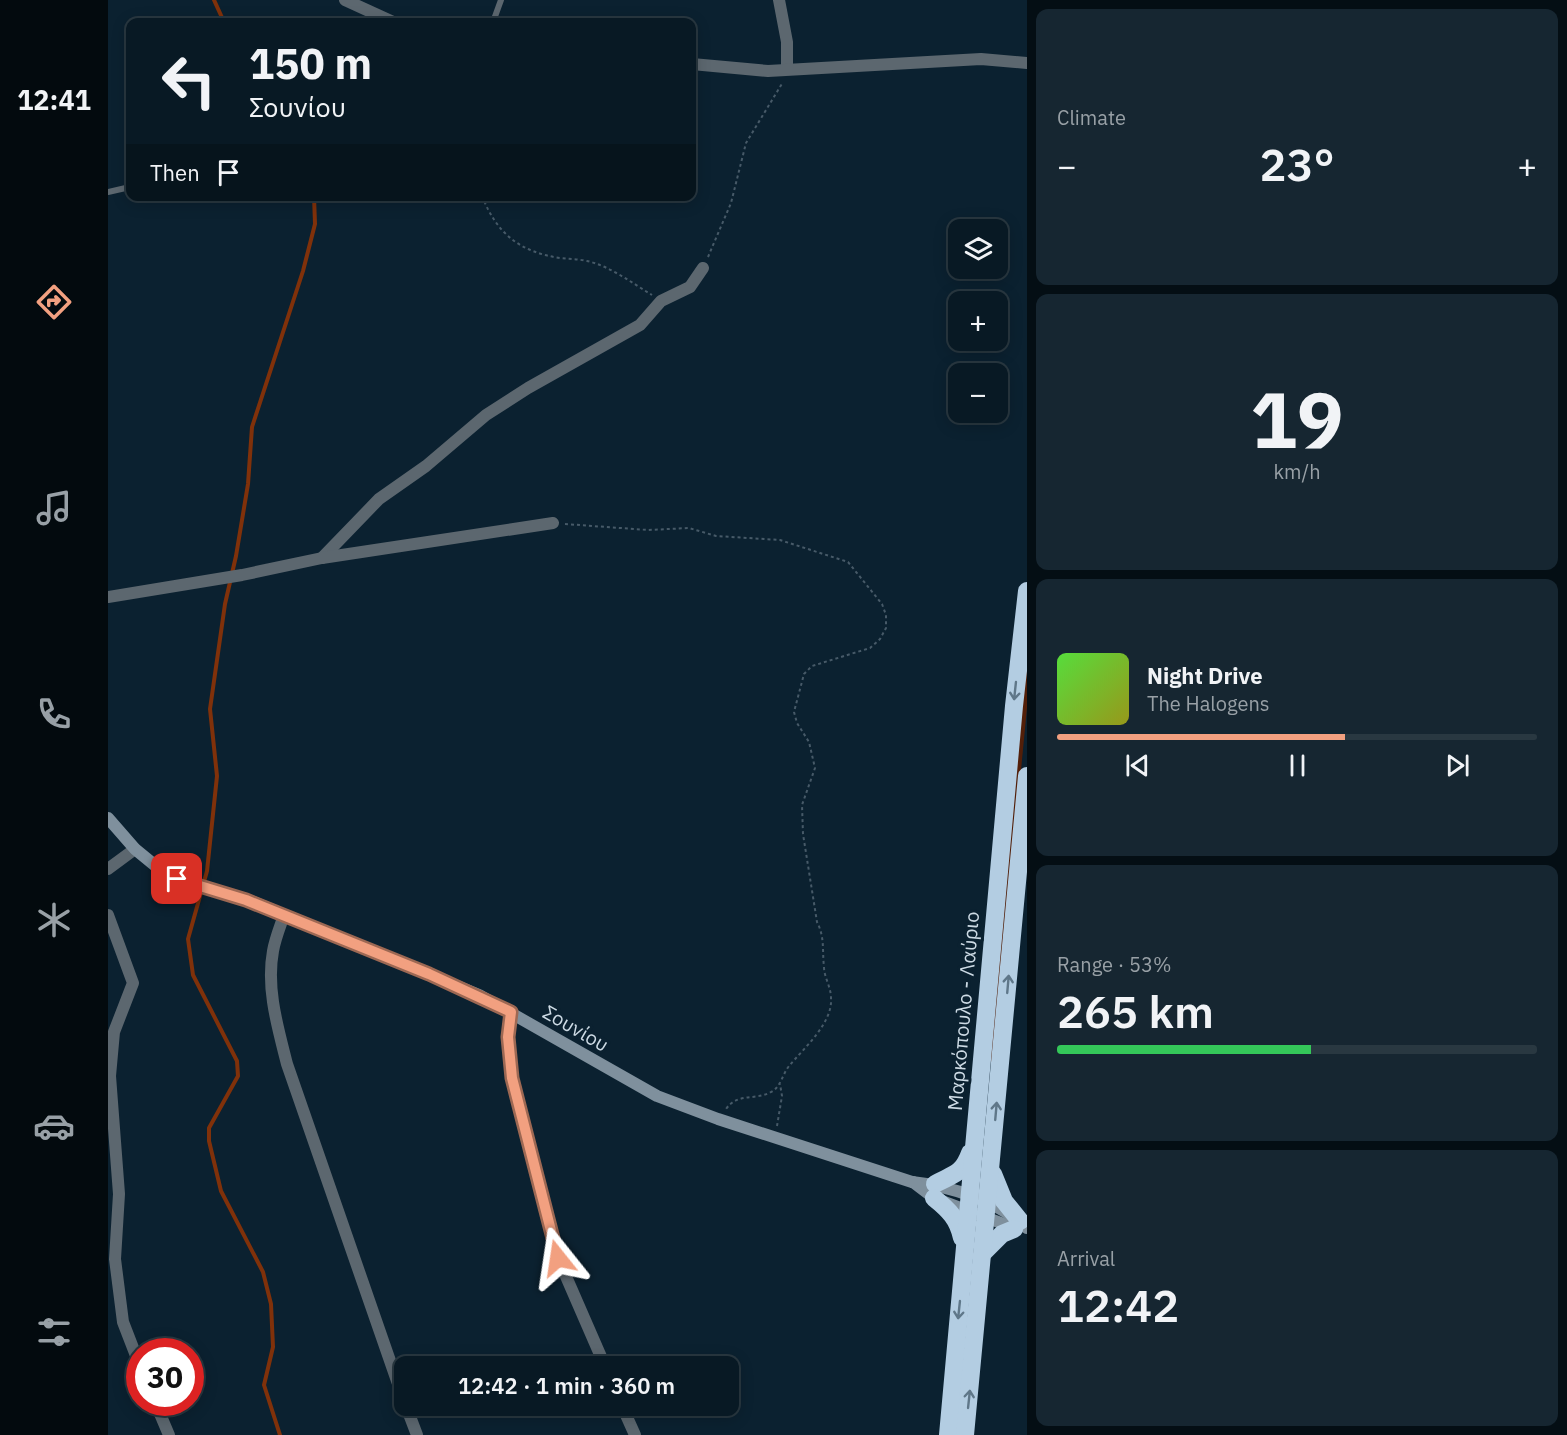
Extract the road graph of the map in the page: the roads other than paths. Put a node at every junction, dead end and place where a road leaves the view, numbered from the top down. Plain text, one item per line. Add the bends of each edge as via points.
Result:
1 (345, 0) edge
2 (501, 0) edge
3 (778, 0) edge
4 (384, 18) edge
5 (494, 18) edge
6 (1027, 63) edge
7 (696, 64) edge
8 (787, 68) junction
9 (126, 188) edge
10 (108, 192) edge
11 (703, 268) road end
12 (553, 523) road end
13 (322, 558) junction
14 (1027, 591) edge
15 (108, 597) edge
16 (1027, 776) edge
17 (1027, 784) edge
18 (108, 818) edge
19 (135, 849) junction
20 (108, 869) edge
21 (108, 915) edge
22 (284, 915) junction
23 (511, 1012) junction
24 (973, 1146) junction
25 (991, 1169) junction
26 (935, 1191) junction
27 (968, 1204) junction
28 (987, 1211) junction
29 (1022, 1227) edge
30 (964, 1251) junction
31 (984, 1252) junction
32 (129, 1338) edge
33 (601, 1356) edge
34 (394, 1373) edge
35 (161, 1416) edge
36 (409, 1416) edge
37 (626, 1416) edge
38 (169, 1435) edge
39 (417, 1435) edge
40 (635, 1435) edge
41 (948, 1435) edge
42 (965, 1435) edge

1 - 4 street
2 - 5 lane
3 - 8 street via 788,42
6 - 8 street via 981,59 813,70
7 - 8 street via 768,71
9 - 10 lane
11 - 13 street via 690,287 661,301 640,326 486,415 379,500
12 - 13 street
13 - 15 street
14 -> 24 highway, Μαρκόπουλο - Λαύριο
16 - 17 highway
25 -> 17 highway
18 - 19 main road, Σουνίου
19 - 20 street
19 - 22 main road, Σουνίου via 163,872
21 - 32 street via 133,983 114,1032 110,1077 119,1194 115,1259 123,1322
22 - 23 main road, Σουνίου
22 - 34 street via 273,950 275,1017 287,1064
23 - 26 main road, Σουνίου via 657,1096
23 - 33 street via 508,1037 512,1078 555,1247
24 - 26 highway via 962,1169
24 - 27 highway, Μαρκόπουλο - Λαύριο
25 - 28 highway
25 - 29 highway via 1004,1201
26 - 27 main road, Σουνίου
26 - 30 highway via 959,1223
27 - 28 main road, Σουνίου
27 - 30 highway, Μαρκόπουλο - Λαύριο
28 - 29 main road, Σουνίου
28 - 31 highway
29 - 31 highway via 1002,1234
30 -> 41 highway, Μαρκόπουλο - Λαύριο
42 -> 31 highway
35 - 38 street
36 - 39 street
37 - 40 street

